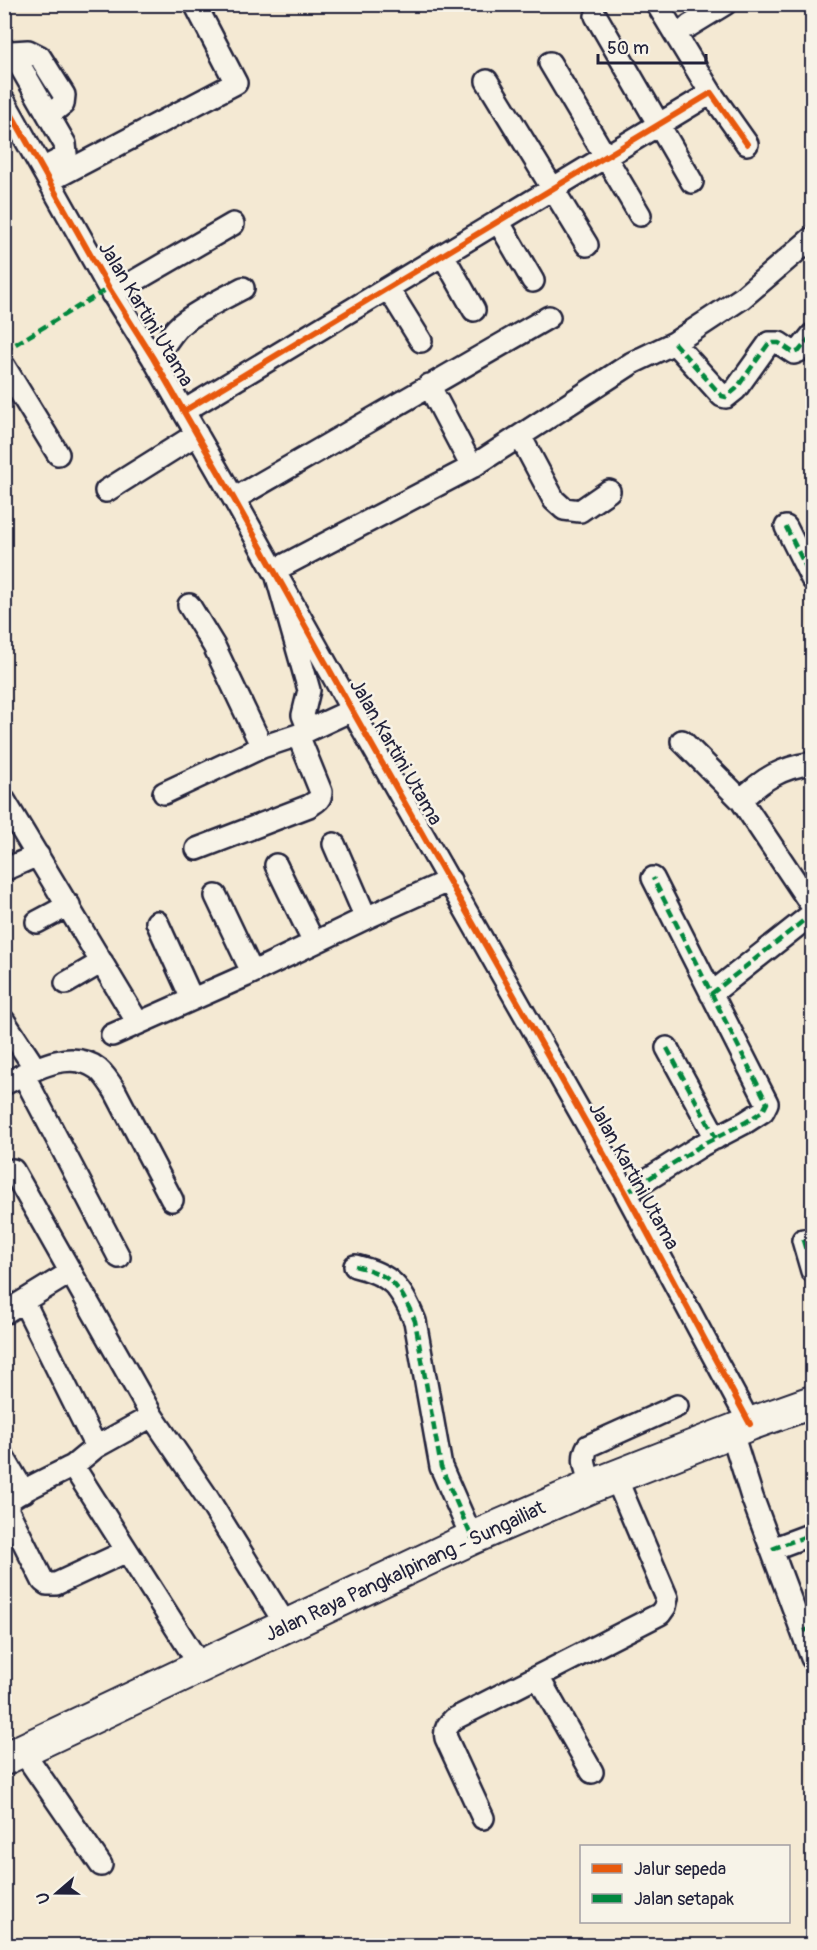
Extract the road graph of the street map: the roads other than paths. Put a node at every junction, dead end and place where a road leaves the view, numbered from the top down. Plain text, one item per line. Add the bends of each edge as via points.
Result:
1 (195, 4) edge
2 (657, 4) edge
3 (725, 4) edge
4 (596, 16) dead end
5 (689, 26) dead end
6 (8, 53) edge
7 (550, 63) dead end
8 (487, 81) dead end
9 (711, 93) junction
10 (4, 101) edge
11 (659, 124) junction
12 (747, 144) dead end
13 (605, 156) junction
14 (46, 175) junction
15 (692, 182) dead end
16 (552, 188) junction
17 (640, 215) dead end
18 (498, 221) junction
19 (233, 224) dead end
20 (813, 238) edge
21 (587, 245) dead end
22 (443, 255) junction
23 (532, 281) dead end
24 (243, 288) dead end
25 (388, 288) junction
26 (112, 294) junction
27 (474, 310) dead end
28 (549, 317) dead end
29 (813, 335) edge
30 (421, 341) dead end
31 (674, 343) junction
32 (153, 358) junction
33 (4, 366) edge
34 (429, 385) junction
35 (184, 411) junction
36 (198, 434) junction
37 (520, 436) junction
38 (58, 454) dead end
39 (472, 467) junction
40 (106, 491) dead end
41 (609, 491) dead end
42 (234, 499) junction
43 (786, 527) dead end
44 (275, 570) junction
45 (813, 579) edge
46 (189, 605) dead end
47 (352, 710) junction
48 (304, 733) junction
49 (682, 741) dead end
50 (262, 747) junction
51 (813, 763) edge
52 (164, 793) dead end
53 (4, 800) edge
54 (741, 800) junction
55 (334, 844) dead end
56 (197, 849) dead end
57 (39, 855) junction
58 (276, 865) dead end
59 (4, 870) edge
60 (653, 878) dead end
61 (450, 880) junction
62 (216, 896) dead end
63 (69, 905) junction
64 (813, 906) edge
65 (813, 914) edge
66 (366, 918) junction
67 (37, 922) dead end
68 (157, 922) dead end
69 (314, 943) junction
70 (102, 962) junction
71 (252, 972) junction
72 (66, 983) dead end
73 (711, 994) junction
74 (192, 999) junction
75 (4, 1021) edge
76 (138, 1023) junction
77 (112, 1035) dead end
78 (667, 1048) dead end
79 (21, 1075) edge
80 (716, 1138) junction
81 (13, 1170) dead end
82 (626, 1192) junction
83 (172, 1200) dead end
84 (802, 1240) dead end
85 (119, 1257) dead end
86 (355, 1266) dead end
87 (813, 1271) edge
88 (72, 1272) junction
89 (24, 1302) junction
90 (4, 1312) edge
91 (813, 1402) edge
92 (677, 1406) dead end
93 (152, 1416) junction
94 (741, 1429) junction
95 (96, 1447) junction
96 (4, 1458) edge
97 (73, 1466) junction
98 (604, 1482) junction
99 (24, 1492) junction
100 (813, 1534) edge
101 (472, 1538) junction
102 (772, 1549) junction
103 (127, 1551) junction
104 (286, 1625) junction
105 (808, 1630) edge
106 (813, 1658) edge
107 (201, 1667) junction
108 (538, 1677) junction
109 (13, 1755) edge
110 (592, 1772) dead end
111 (483, 1818) dead end
112 (101, 1865) dead end

1 - 14 street via 236,83
2 - 9 street
3 - 5 street
4 - 11 street
6 - 14 street via 28,51 40,57 64,95 63,104 48,115 65,144 66,154
7 - 13 street
8 - 16 street
9 - 11 street
9 - 12 street
10 - 14 street, Jalan Kartini Utama
11 - 13 street
11 - 15 street
13 - 16 street
13 - 17 street
14 - 26 street, Jalan Kartini Utama
16 - 18 street
16 - 21 street
18 - 22 street
18 - 23 street
19 - 26 street
20 - 31 street via 742,298
22 - 25 street
22 - 27 street
24 - 32 street via 178,326
25 - 30 street
25 - 35 street
26 - 32 street, Jalan Kartini Utama
28 - 34 street
29 - 31 street via 796,353 778,343 769,343 726,397
31 - 37 street via 632,363
32 - 35 street, Jalan Kartini Utama
33 - 38 street
34 - 39 street
34 - 42 street
35 - 36 street, Jalan Kartini Utama
36 - 40 street
36 - 42 street, Jalan Kartini Utama
37 - 39 street
37 - 41 street via 554,500 564,509 580,510
39 - 44 street
42 - 44 street, Jalan Kartini Utama
43 - 45 street
44 - 47 street, Jalan Kartini Utama
44 - 48 street via 309,690 303,715
46 - 50 street via 214,646
47 - 48 street
47 - 61 street, Jalan Kartini Utama
48 - 50 street
48 - 56 street via 321,797 309,806
49 - 54 street
50 - 52 street
51 - 54 street via 777,772
53 - 57 street
54 - 64 street
55 - 66 street
57 - 59 street
57 - 63 street
58 - 69 street
60 - 73 street
61 - 66 street
61 - 82 street, Jalan Kartini Utama
62 - 71 street
63 - 67 street
63 - 70 street
65 - 73 street
66 - 69 street
68 - 74 street
69 - 71 street
70 - 72 street
70 - 76 street
71 - 74 street
73 - 80 street via 767,1103 763,1111
74 - 76 street
75 - 79 street
76 - 77 street
78 - 80 street
79 - 83 street via 67,1060 80,1060 97,1068 115,1091
79 - 85 street
80 - 82 street
81 - 88 street
82 - 94 street, Jalan Kartini Utama
84 - 87 street
86 - 101 street via 390,1279 408,1304 415,1321 441,1467
88 - 89 street
88 - 93 street
89 - 90 street
89 - 95 street
91 - 94 highway, Jalan Raya Pangkalpinang - Sungailiat
92 - 98 street via 588,1446 583,1462
93 - 95 street
93 - 104 street
94 - 98 highway, Jalan Raya Pangkalpinang - Sungailiat
94 - 102 street, Jalan Kartini Utama via 752,1497
95 - 97 street
96 - 99 street
97 - 99 street
97 - 103 street
98 - 101 highway, Jalan Raya Pangkalpinang - Sungailiat
98 - 108 street via 667,1598 665,1606 660,1614
99 - 103 street via 10,1500 8,1511 47,1584 56,1584
100 - 102 street
101 - 104 highway, Jalan Raya Pangkalpinang - Sungailiat
102 - 105 street, Jalan Kartini Utama
103 - 107 street
104 - 107 highway, Jalan Raya Pangkalpinang - Sungailiat
105 - 106 street, Jalan Kartini Utama
107 - 109 highway, Jalan Raya Pangkalpinang - Sungailiat
108 - 110 street
108 - 111 street via 447,1726 446,1738
109 - 112 street

